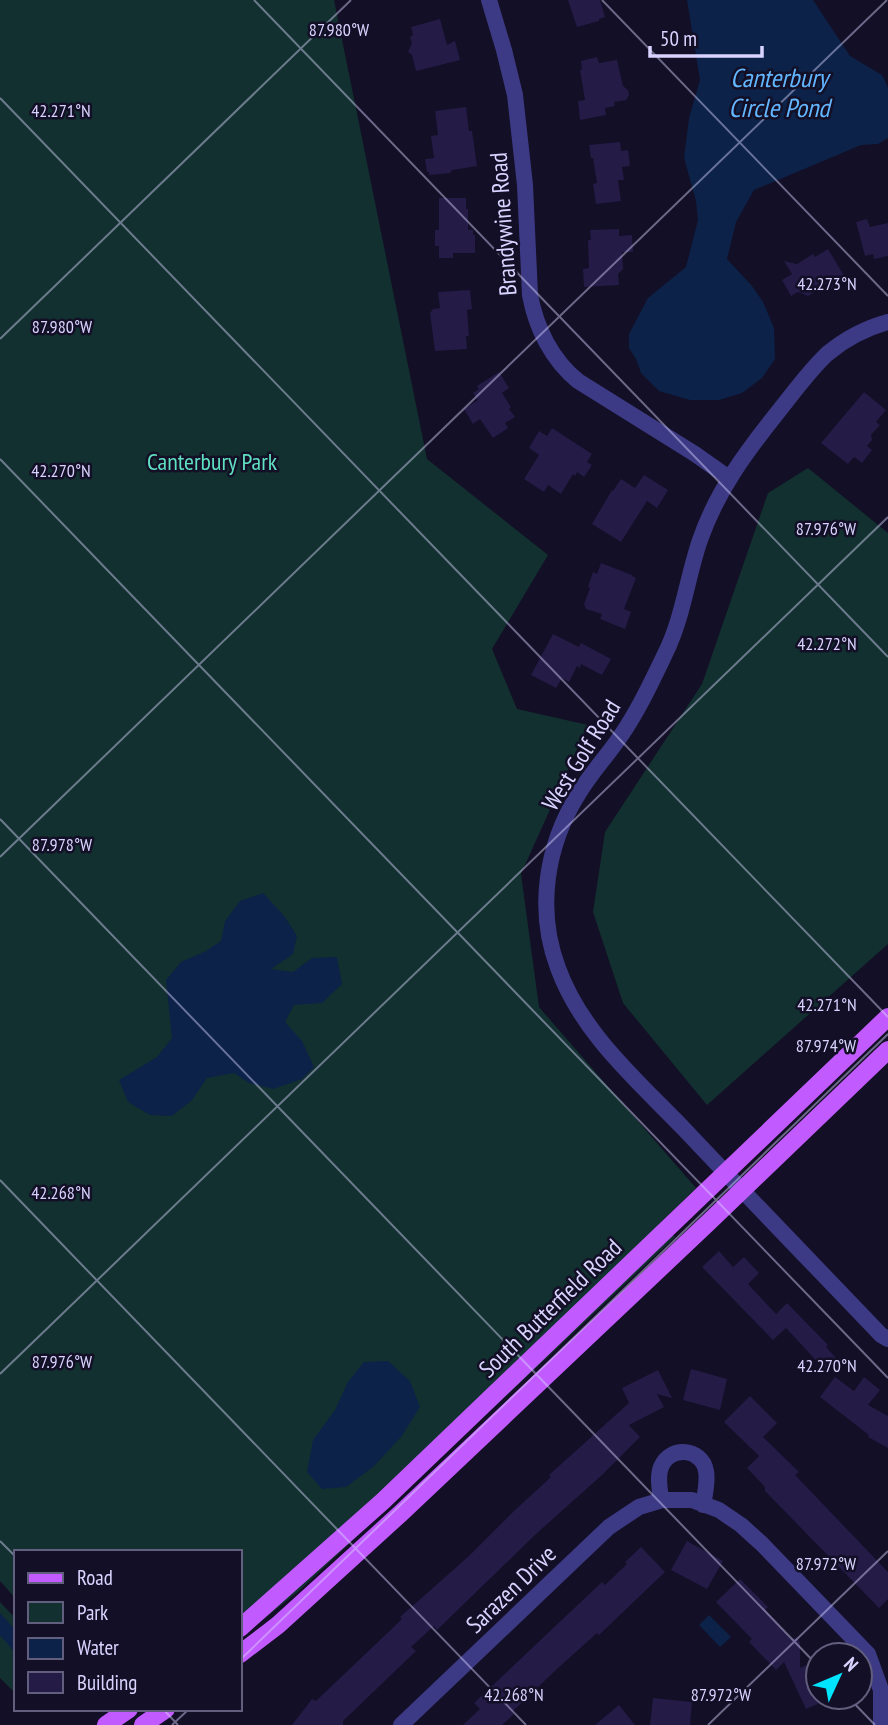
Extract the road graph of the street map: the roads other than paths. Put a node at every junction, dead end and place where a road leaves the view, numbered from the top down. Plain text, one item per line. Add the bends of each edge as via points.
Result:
1 (489, 0) edge
2 (888, 322) edge
3 (729, 478) junction
4 (888, 1017) edge
5 (888, 1050) edge
6 (733, 1182) junction
7 (888, 1339) edge
8 (661, 1500) junction
9 (703, 1504) junction
10 (242, 1626) edge
11 (242, 1652) edge
12 (884, 1689) edge
13 (126, 1711) edge
14 (163, 1711) edge
15 (108, 1724) edge
16 (143, 1725) edge
17 (401, 1725) edge
18 (881, 1725) edge

1 - 3 street, Brandywine Road via 515,95 530,295 541,333 569,374
2 - 3 street, West Golf Road via 852,337 828,354 803,379
3 - 6 street, West Golf Road via 699,542 669,646 621,736 580,790 554,845 547,911 557,966 593,1034
4 - 6 main road, South Butterfield Road
5 - 6 main road, South Butterfield Road
6 - 7 street, West Golf Road
6 - 10 main road, South Butterfield Road
6 - 11 main road, South Butterfield Road via 400,1514
8 - 9 street, Sarazen Drive
8 - 9 street via 662,1465 670,1455 684,1452 697,1457 706,1468
8 - 17 street, Sarazen Drive via 639,1507 608,1527
9 - 12 street, Sarazen Drive via 719,1510 762,1544 868,1654
12 - 18 street
13 - 15 main road
14 - 16 main road

